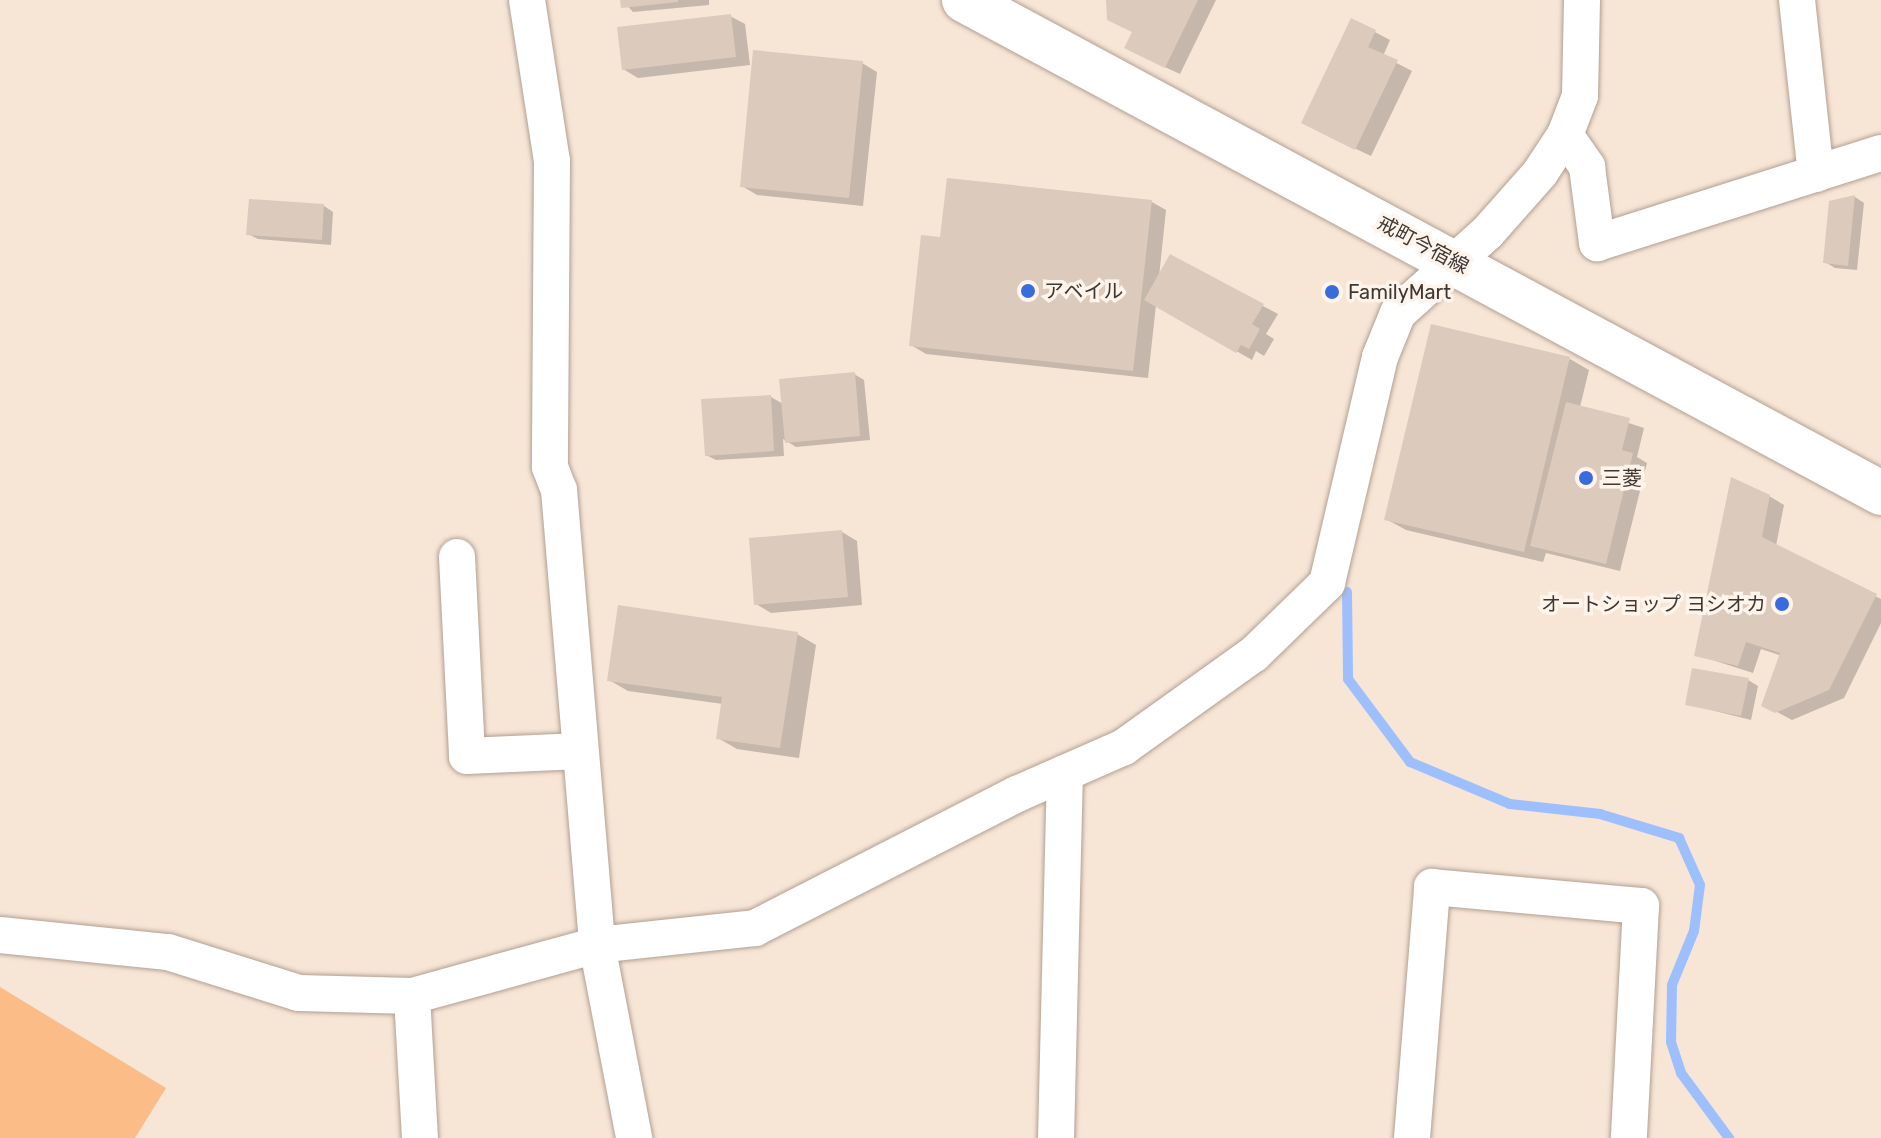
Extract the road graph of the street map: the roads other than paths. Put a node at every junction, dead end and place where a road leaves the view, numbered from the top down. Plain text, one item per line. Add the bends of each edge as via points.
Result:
1 (527, 0) edge
2 (964, 0) edge
3 (1582, 0) edge
4 (1797, 0) edge
5 (1565, 135) junction
6 (1881, 153) edge
7 (1816, 174) junction
8 (1451, 260) junction
9 (1881, 493) edge
10 (457, 557) dead end
11 (580, 751) junction
12 (1065, 773) junction
13 (0, 935) edge
14 (597, 945) junction
15 (412, 996) junction
16 (420, 1138) edge
17 (634, 1138) edge
18 (1056, 1138) edge
19 (1412, 1138) edge
20 (1629, 1138) edge

1 - 11 street via 552,161 550,467 559,490
2 - 8 street, 戒町今宿線
3 - 5 street via 1580,96
4 - 7 street
5 - 7 street via 1587,167 1597,243
5 - 8 street via 1540,173 1487,233
6 - 7 street
8 - 9 street, 戒町今宿線
8 - 12 street via 1398,313 1380,357 1327,583 1254,654 1124,747
10 - 11 street via 467,756
11 - 14 street
12 - 14 street via 755,928
12 - 18 street
13 - 15 street via 168,952 299,993
14 - 15 street
14 - 17 street
15 - 16 street
19 - 20 street via 1432,887 1641,906

